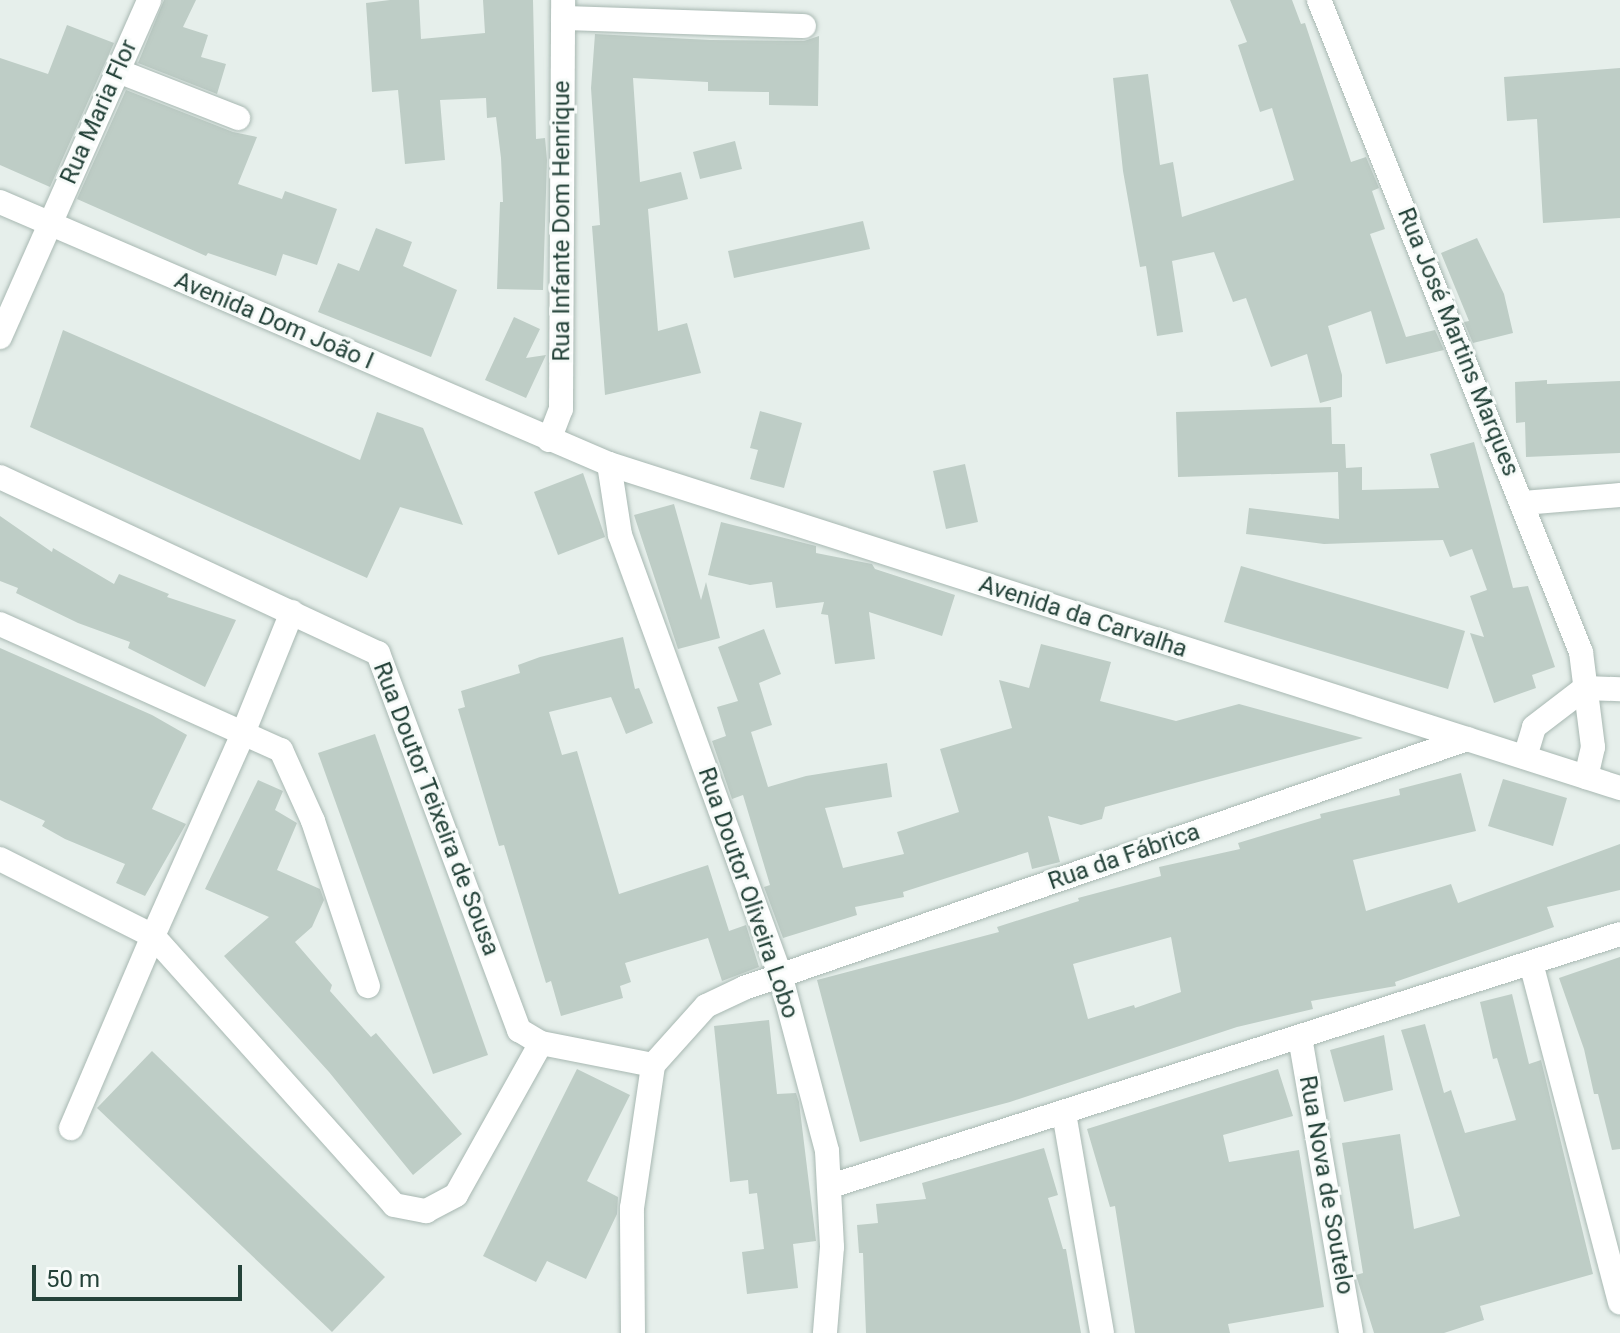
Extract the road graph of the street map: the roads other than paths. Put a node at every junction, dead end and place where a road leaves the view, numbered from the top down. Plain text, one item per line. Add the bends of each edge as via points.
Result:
1 (149, 0) edge
2 (1319, 0) edge
3 (563, 9) edge
4 (804, 26) dead end
5 (118, 71) junction
6 (238, 118) dead end
7 (0, 202) edge
8 (50, 224) junction
9 (0, 337) edge
10 (549, 440) junction
11 (609, 464) junction
12 (0, 477) edge
13 (1620, 495) edge
14 (1523, 503) junction
15 (292, 612) junction
16 (0, 624) edge
17 (1585, 688) junction
18 (1620, 689) edge
19 (242, 736) junction
20 (1467, 739) junction
21 (1525, 757) junction
22 (1586, 777) junction
23 (1620, 788) edge
24 (0, 859) edge
25 (1620, 934) edge
26 (153, 936) junction
27 (1531, 963) junction
28 (780, 974) junction
29 (368, 986) dead end
30 (1300, 1037) junction
31 (541, 1043) junction
32 (653, 1065) junction
33 (1064, 1113) junction
34 (71, 1128) dead end
35 (831, 1186) junction
36 (1620, 1303) edge
37 (633, 1333) edge
38 (825, 1333) edge
39 (1102, 1333) edge
40 (1351, 1333) edge

1 - 5 street, Rua Maria Flor
2 - 14 street, Rua José Martins Marques
3 - 4 street
3 - 10 street, Rua Infante Dom Henrique via 561,409
5 - 6 street
5 - 8 street, Rua Maria Flor
7 - 8 street, Avenida Dom João I
8 - 9 street, Rua Maria Flor
8 - 10 street, Avenida Dom João I
10 - 11 street, Avenida da Carvalha
11 - 20 street, Avenida da Carvalha
11 - 28 street, Rua Doutor Oliveira Lobo via 620,535
12 - 15 street, Rua Doutor Teixeira de Sousa
13 - 14 street
14 - 17 street, Rua José Martins Marques via 1581,652
15 - 19 street
15 - 31 street, Rua Doutor Teixeira de Sousa via 378,653 519,1030
16 - 19 street
17 - 18 street
17 - 21 street via 1534,727
17 - 22 street, Rua José Martins Marques via 1593,747
19 - 26 street
19 - 29 street via 281,750 313,821
20 - 21 street, Avenida da Carvalha
20 - 28 street, Rua da Fábrica
21 - 22 street, Avenida da Carvalha
22 - 23 street, Avenida da Carvalha
24 - 26 street
25 - 27 street
26 - 31 street via 394,1205 426,1211 456,1195
26 - 34 street
27 - 30 street
27 - 36 street
28 - 32 street via 706,1006
28 - 35 street, Rua Doutor Oliveira Lobo via 827,1151
30 - 33 street
30 - 40 street, Rua Nova de Soutelo
31 - 32 street
32 - 37 street via 632,1208
33 - 35 street
33 - 39 street
35 - 38 street, Rua Doutor Oliveira Lobo

